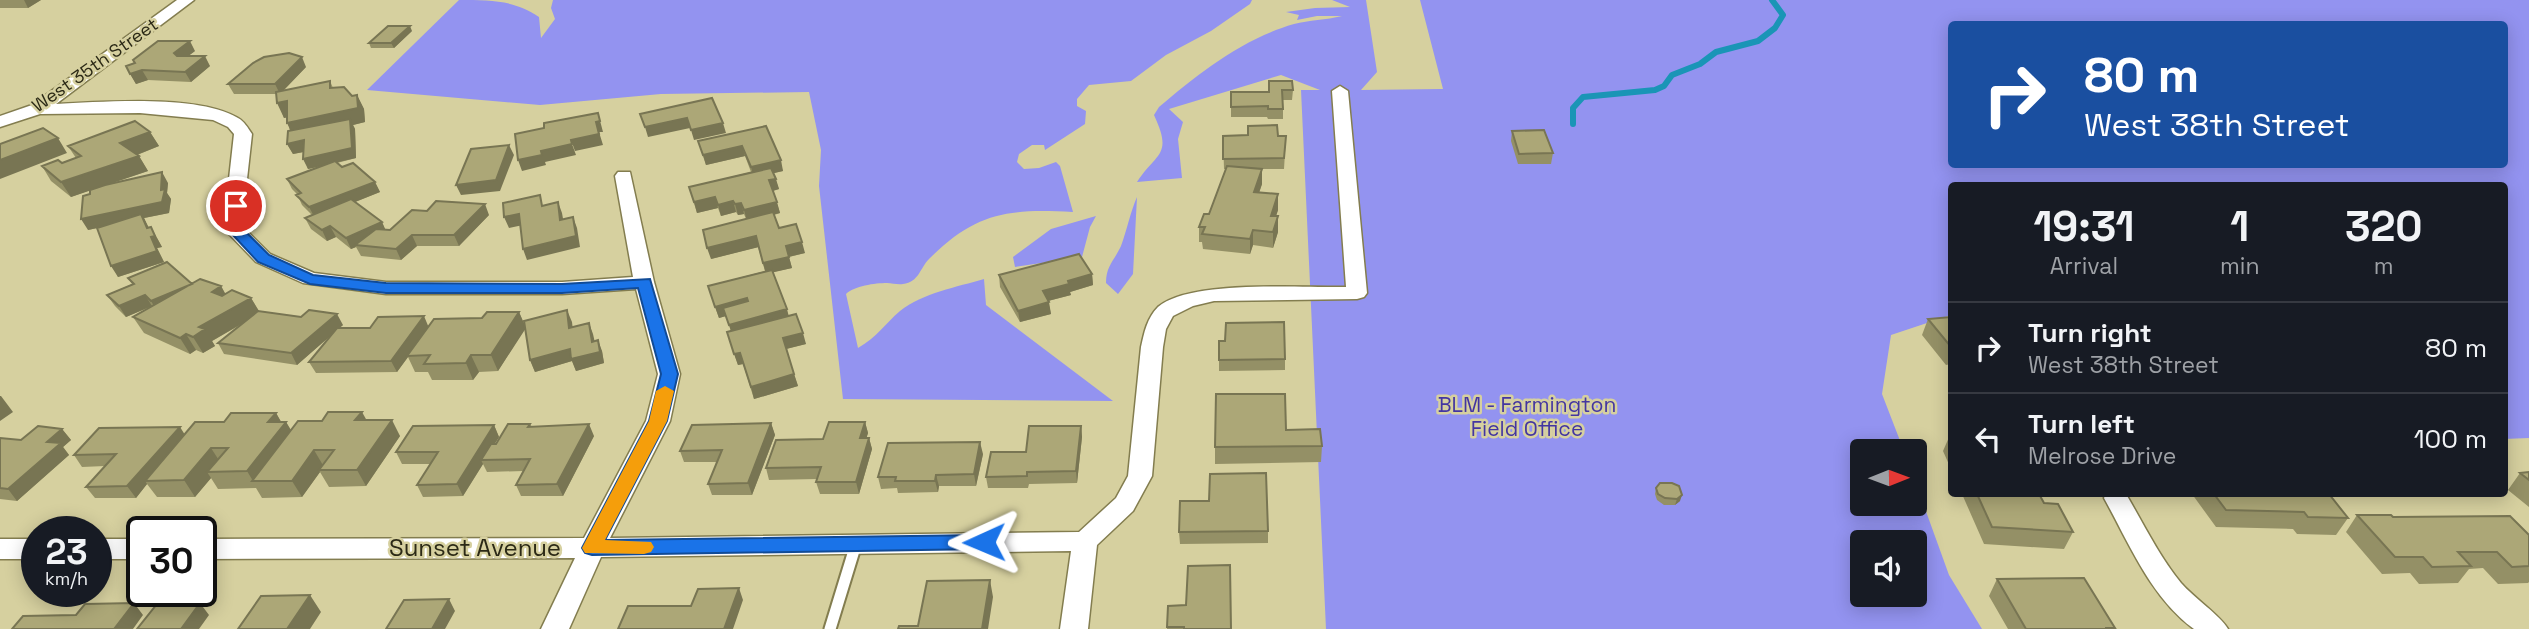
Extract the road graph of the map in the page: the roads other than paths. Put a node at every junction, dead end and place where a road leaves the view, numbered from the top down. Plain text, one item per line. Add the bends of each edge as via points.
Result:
1 (187, 0) edge
2 (1340, 91) dead end
3 (38, 109) junction
4 (0, 122) edge
5 (624, 176) dead end
6 (644, 282) junction
7 (2116, 498) dead end
8 (1085, 541) junction
9 (856, 544) junction
10 (592, 548) junction
11 (0, 549) edge
12 (21, 549) edge
13 (217, 549) edge
14 (555, 629) edge
15 (830, 629) edge
16 (1074, 629) edge
17 (2214, 629) edge

1 - 3 street, West 35th Street
2 - 8 street via 1357,293 1214,295 1193,298 1161,317 1154,337 1140,477 1127,503
3 - 4 street, West 35th Street
3 - 6 street via 170,108 232,121 243,134 236,206 239,234 263,258 310,279 386,288 562,288
5 - 6 street
6 - 10 street via 669,374 658,421
7 - 17 street via 2176,599
8 - 9 street, Sunset Avenue
8 - 16 street
9 - 10 street, Sunset Avenue
9 - 15 lane
10 - 13 street, Sunset Avenue
10 - 14 street
11 - 12 street

